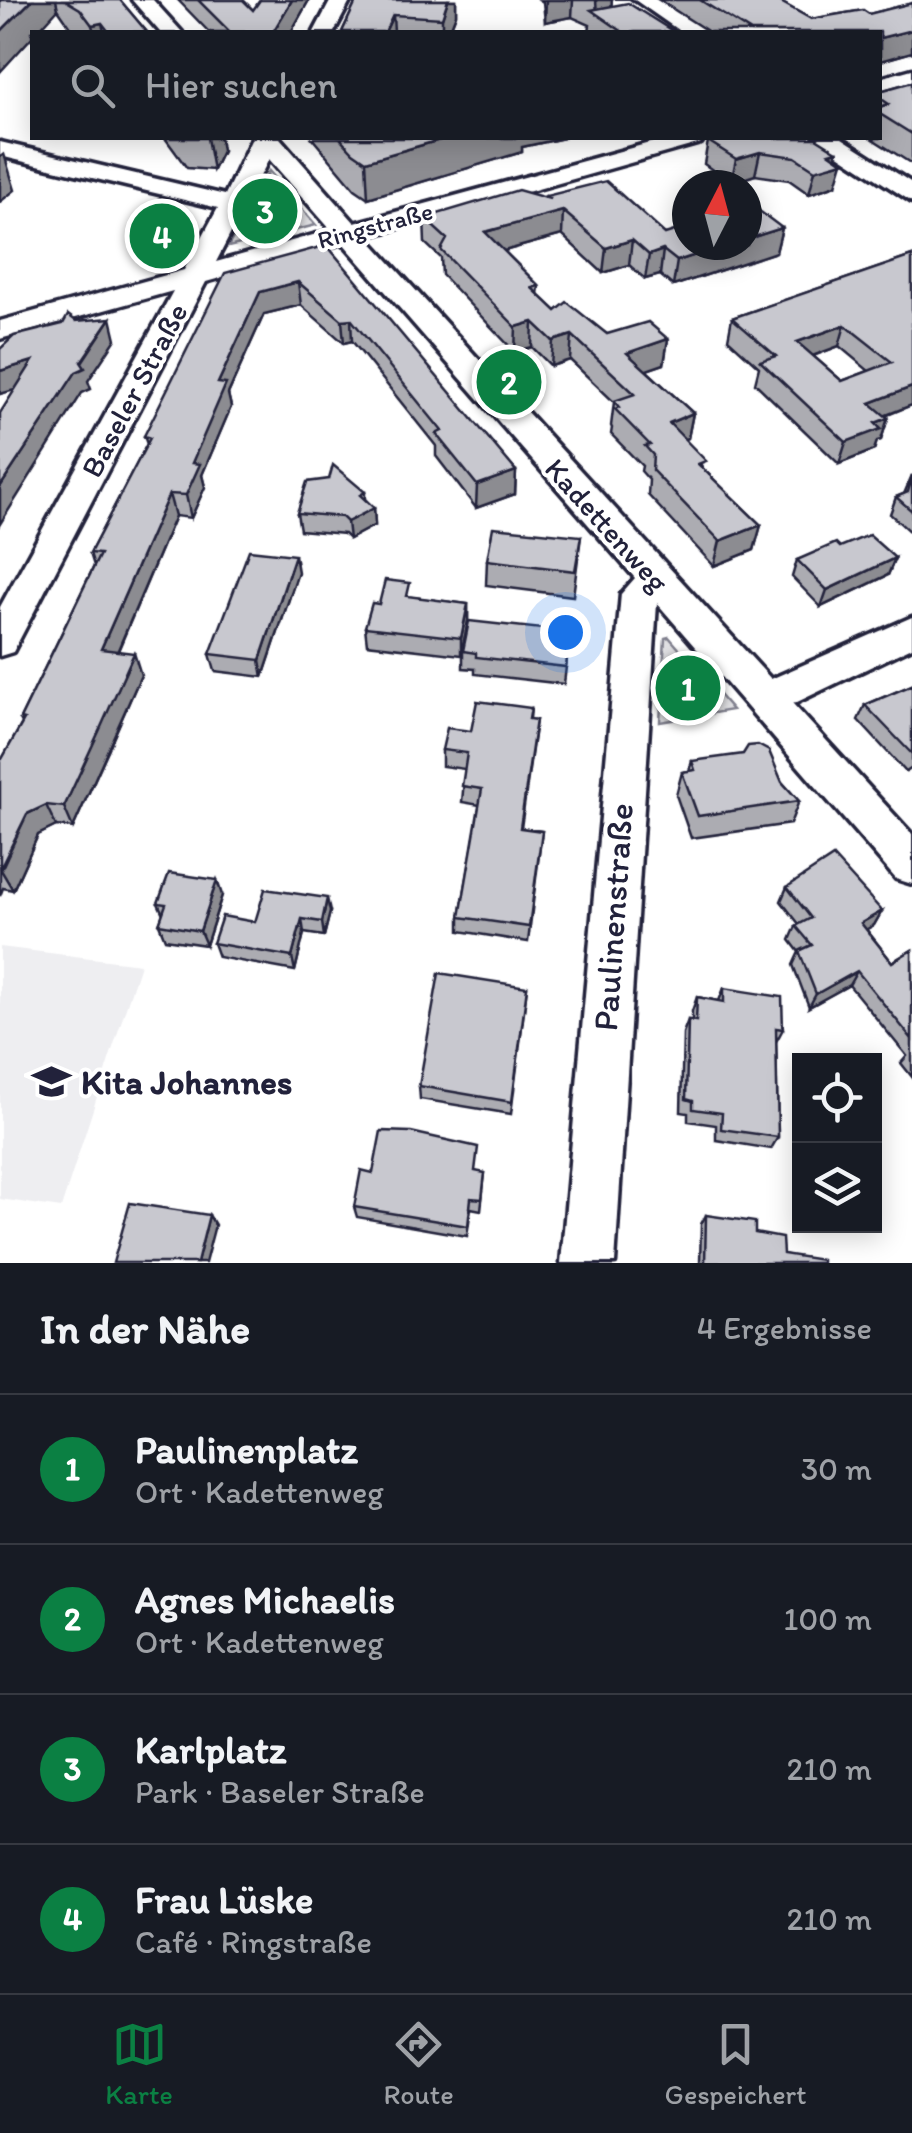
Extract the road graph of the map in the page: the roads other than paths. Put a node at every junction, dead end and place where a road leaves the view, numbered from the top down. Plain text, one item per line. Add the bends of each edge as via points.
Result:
1 (142, 0) edge
2 (341, 0) edge
3 (614, 0) edge
4 (169, 30) edge
5 (325, 30) edge
6 (661, 30) edge
7 (912, 76) edge
8 (882, 85) edge
9 (265, 140) edge
10 (268, 140) edge
11 (686, 140) edge
12 (829, 140) edge
13 (0, 149) edge
14 (912, 194) edge
15 (232, 204) junction
16 (348, 233) junction
17 (194, 275) junction
18 (0, 330) edge
19 (657, 580) junction
20 (912, 631) edge
21 (0, 642) edge
22 (763, 700) junction
23 (912, 865) edge
24 (588, 1263) edge

1 - 4 street
2 - 5 street
3 - 6 street
7 - 8 street
9 - 15 street, Baseler Straße
10 - 16 street, Kadettenweg
11 - 16 street, Ringstraße
12 - 14 street
13 - 15 street
15 - 17 street, Baseler Straße
16 - 17 street, Ringstraße
16 - 19 street, Kadettenweg
17 - 18 street, Ringstraße
17 - 21 street, Baseler Straße
19 - 22 street, Kadettenweg
19 - 24 street, Paulinenstraße via 639,594
20 - 22 street
22 - 23 street, Kadettenweg

